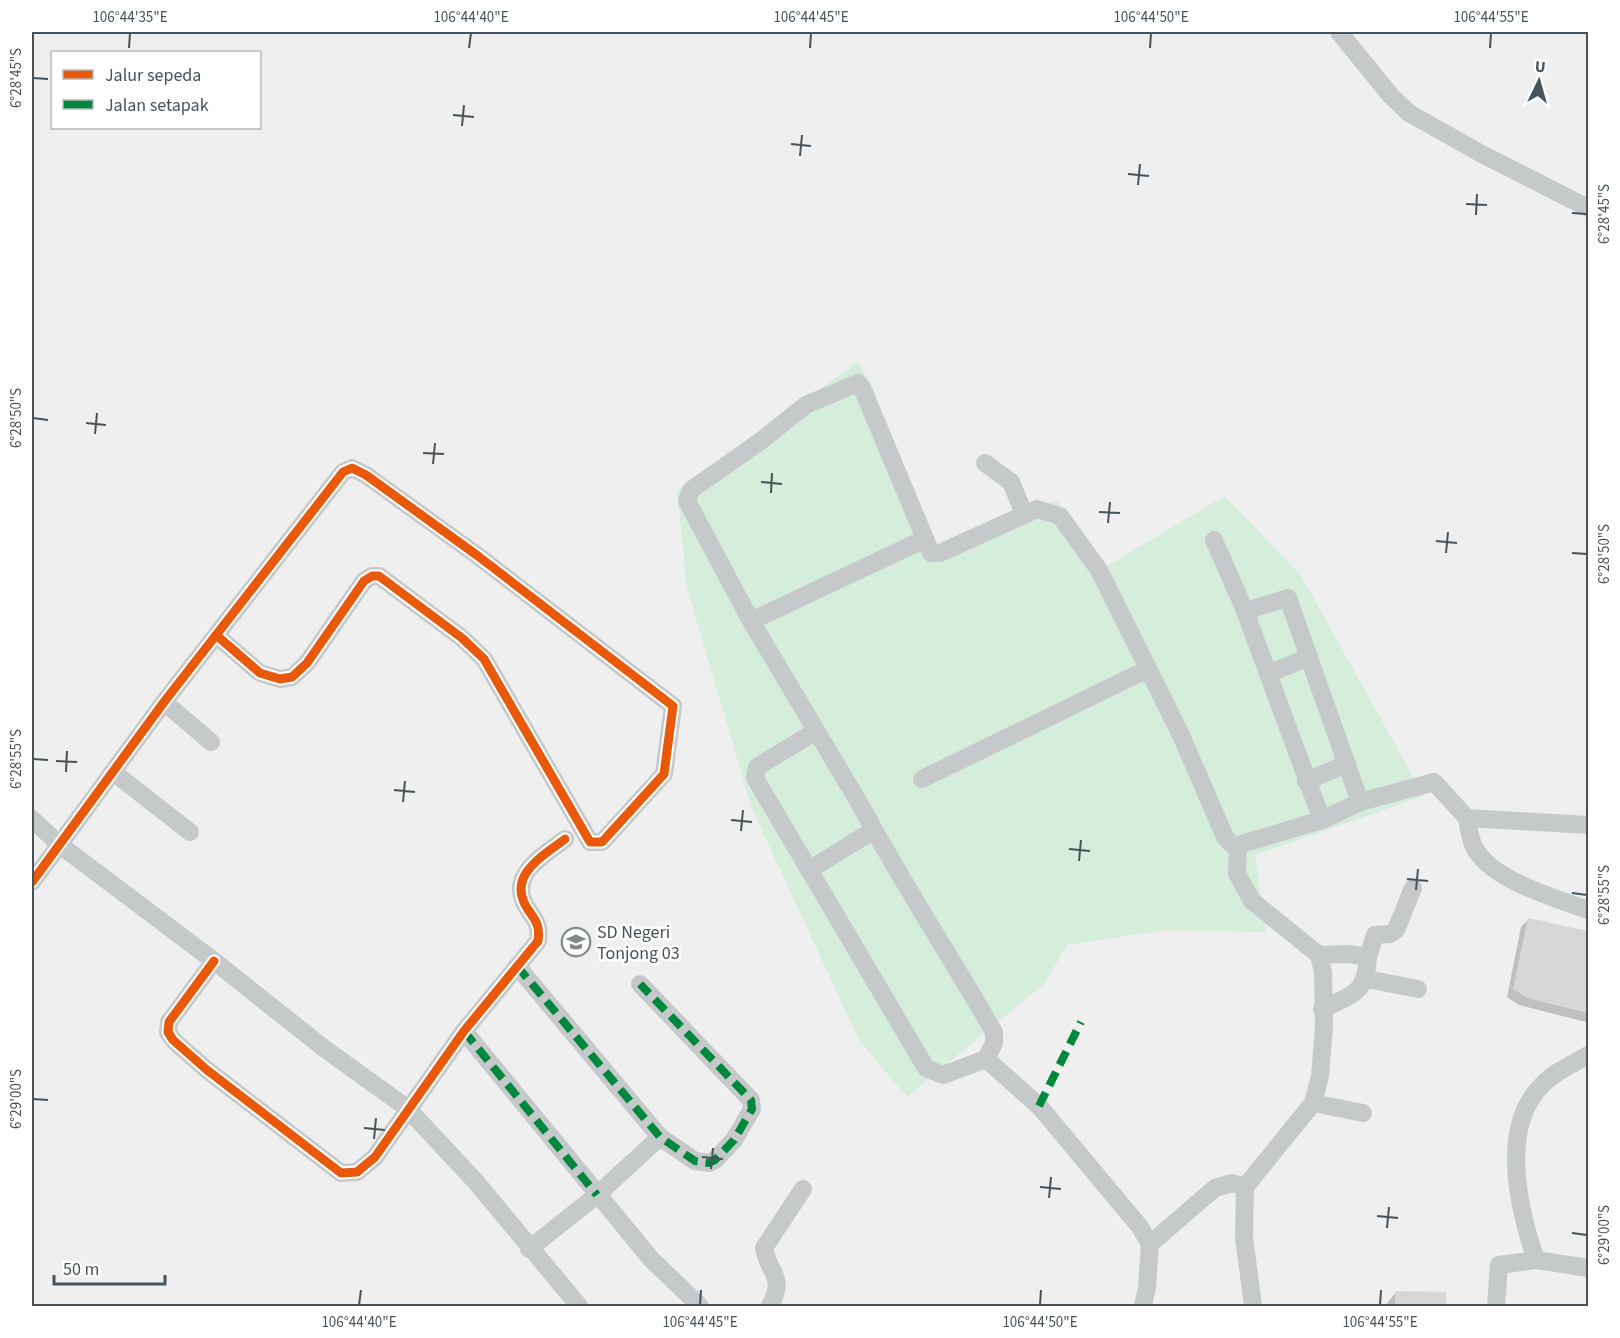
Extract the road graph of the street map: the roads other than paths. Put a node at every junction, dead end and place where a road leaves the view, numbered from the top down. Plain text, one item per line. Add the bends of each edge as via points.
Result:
1 (1340, 32) edge
2 (1588, 208) edge
3 (985, 463) dead end
4 (1024, 514) junction
5 (925, 539) junction
6 (1215, 540) dead end
7 (1245, 611) junction
8 (751, 621) junction
9 (216, 635) junction
10 (1309, 657) junction
11 (1148, 669) junction
12 (1268, 674) junction
13 (164, 702) junction
14 (816, 731) junction
15 (211, 742) dead end
16 (1347, 764) junction
17 (114, 772) junction
18 (922, 779) dead end
19 (1306, 781) junction
20 (1360, 802) junction
21 (1467, 818) junction
22 (32, 819) edge
23 (1322, 820) junction
24 (1588, 825) edge
25 (874, 830) junction
26 (190, 832) dead end
27 (565, 839) dead end
28 (60, 845) junction
29 (1238, 846) junction
30 (809, 870) junction
31 (32, 882) edge
32 (1413, 888) dead end
33 (1588, 910) edge
34 (1319, 955) junction
35 (1368, 957) junction
36 (214, 961) junction
37 (517, 966) junction
38 (1367, 979) junction
39 (640, 984) dead end
40 (1418, 989) dead end
41 (1322, 1009) junction
42 (464, 1031) junction
43 (1588, 1055) edge
44 (986, 1059) junction
45 (1313, 1103) junction
46 (407, 1108) junction
47 (1363, 1113) dead end
48 (660, 1137) junction
49 (1245, 1187) junction
50 (803, 1189) dead end
51 (597, 1195) junction
52 (1149, 1244) junction
53 (530, 1249) junction
54 (1536, 1260) junction
55 (1588, 1268) edge
56 (579, 1306) edge
57 (700, 1306) edge
58 (770, 1306) edge
59 (1143, 1306) edge
60 (1253, 1306) edge
61 (1496, 1306) edge

1 - 2 street via 1409,113
3 - 4 street via 1011,482
4 - 5 street via 940,553 931,553
4 - 11 street via 1037,509 1060,516 1100,570
5 - 8 street
5 - 8 street via 861,385 854,383 816,399 691,490 687,498
6 - 7 street
7 - 10 street via 1287,597
7 - 12 street
8 - 14 street
9 - 9 street via 343,472 356,469 478,556 673,706 664,774 602,842 590,843 484,658 379,576 372,576 361,585 307,663 292,677 280,679 260,673
9 - 13 street
10 - 12 street
10 - 16 street
11 - 18 street
11 - 29 street via 1225,837
12 - 19 street
13 - 15 street
13 - 17 street
14 - 25 street
14 - 30 street via 759,765 754,773
16 - 19 street
16 - 20 street
17 - 26 street
17 - 28 street
19 - 23 street
20 - 21 street via 1435,782
20 - 23 street
21 - 24 street
21 - 33 street via 1474,846 1483,859 1531,889
22 - 28 street
23 - 29 street
25 - 30 street
25 - 44 street via 994,1032 994,1043
27 - 37 street via 537,861 521,882 520,896 540,931 538,940
28 - 31 street
28 - 36 street
29 - 34 street via 1238,874 1252,901
30 - 44 street via 926,1068 943,1075
32 - 35 street via 1396,930 1375,935
34 - 35 street
34 - 41 street via 1323,972
35 - 38 street
36 - 46 street
36 - 46 street via 169,1022 168,1032 207,1070 330,1165 344,1174 357,1172 375,1157
37 - 42 street
37 - 48 street
38 - 40 street
38 - 41 street via 1346,999
39 - 48 street via 750,1096 752,1105 734,1140 709,1163 695,1161
41 - 45 street via 1322,1055
42 - 46 street
42 - 51 street
43 - 54 street via 1542,1084 1523,1115 1516,1163 1518,1191 1522,1220
44 - 52 street via 1039,1106 1117,1197
45 - 47 street
45 - 49 street
46 - 53 street via 476,1182
48 - 51 street
49 - 52 street via 1232,1183 1215,1188
49 - 60 street via 1244,1238
50 - 58 street via 764,1248 778,1279
51 - 53 street
51 - 57 street via 651,1259
52 - 59 street via 1148,1287
53 - 56 street
54 - 55 street
54 - 61 street via 1499,1265

